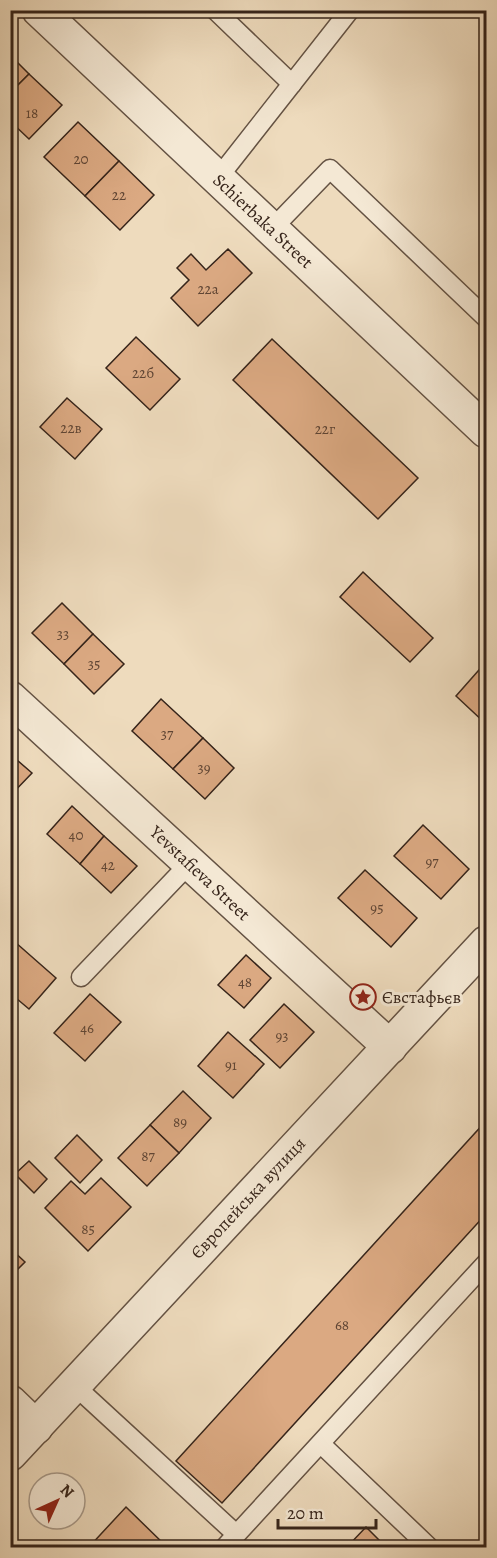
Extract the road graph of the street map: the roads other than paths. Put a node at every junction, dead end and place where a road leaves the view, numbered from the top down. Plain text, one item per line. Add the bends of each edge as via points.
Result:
1 (39, 10) edge
2 (215, 10) edge
3 (340, 14) edge
4 (292, 84) junction
5 (218, 178) junction
6 (272, 230) junction
7 (486, 318) edge
8 (486, 431) edge
9 (10, 698) edge
10 (190, 863) junction
11 (486, 943) edge
12 (81, 977) dead end
13 (390, 1047) junction
14 (486, 1263) edge
15 (74, 1385) junction
16 (10, 1402) edge
17 (36, 1426) junction
18 (321, 1444) junction
19 (10, 1454) edge
20 (230, 1541) edge
21 (430, 1548) edge

1 - 5 street, Schierbaka Street
2 - 4 lane
3 - 4 lane
4 - 5 lane
5 - 6 street, Schierbaka Street
6 - 7 lane via 330,169
6 - 8 street, Schierbaka Street
9 - 10 street, Yevstafieva Street
10 - 12 lane
10 - 13 street, Yevstafieva Street
11 - 13 street, Європейська вулиця
13 - 15 street, Європейська вулиця
14 - 18 lane
15 - 17 street, Європейська вулиця
15 - 20 lane
16 - 17 street
17 - 19 street, Європейська вулиця
18 - 20 lane
18 - 21 lane

